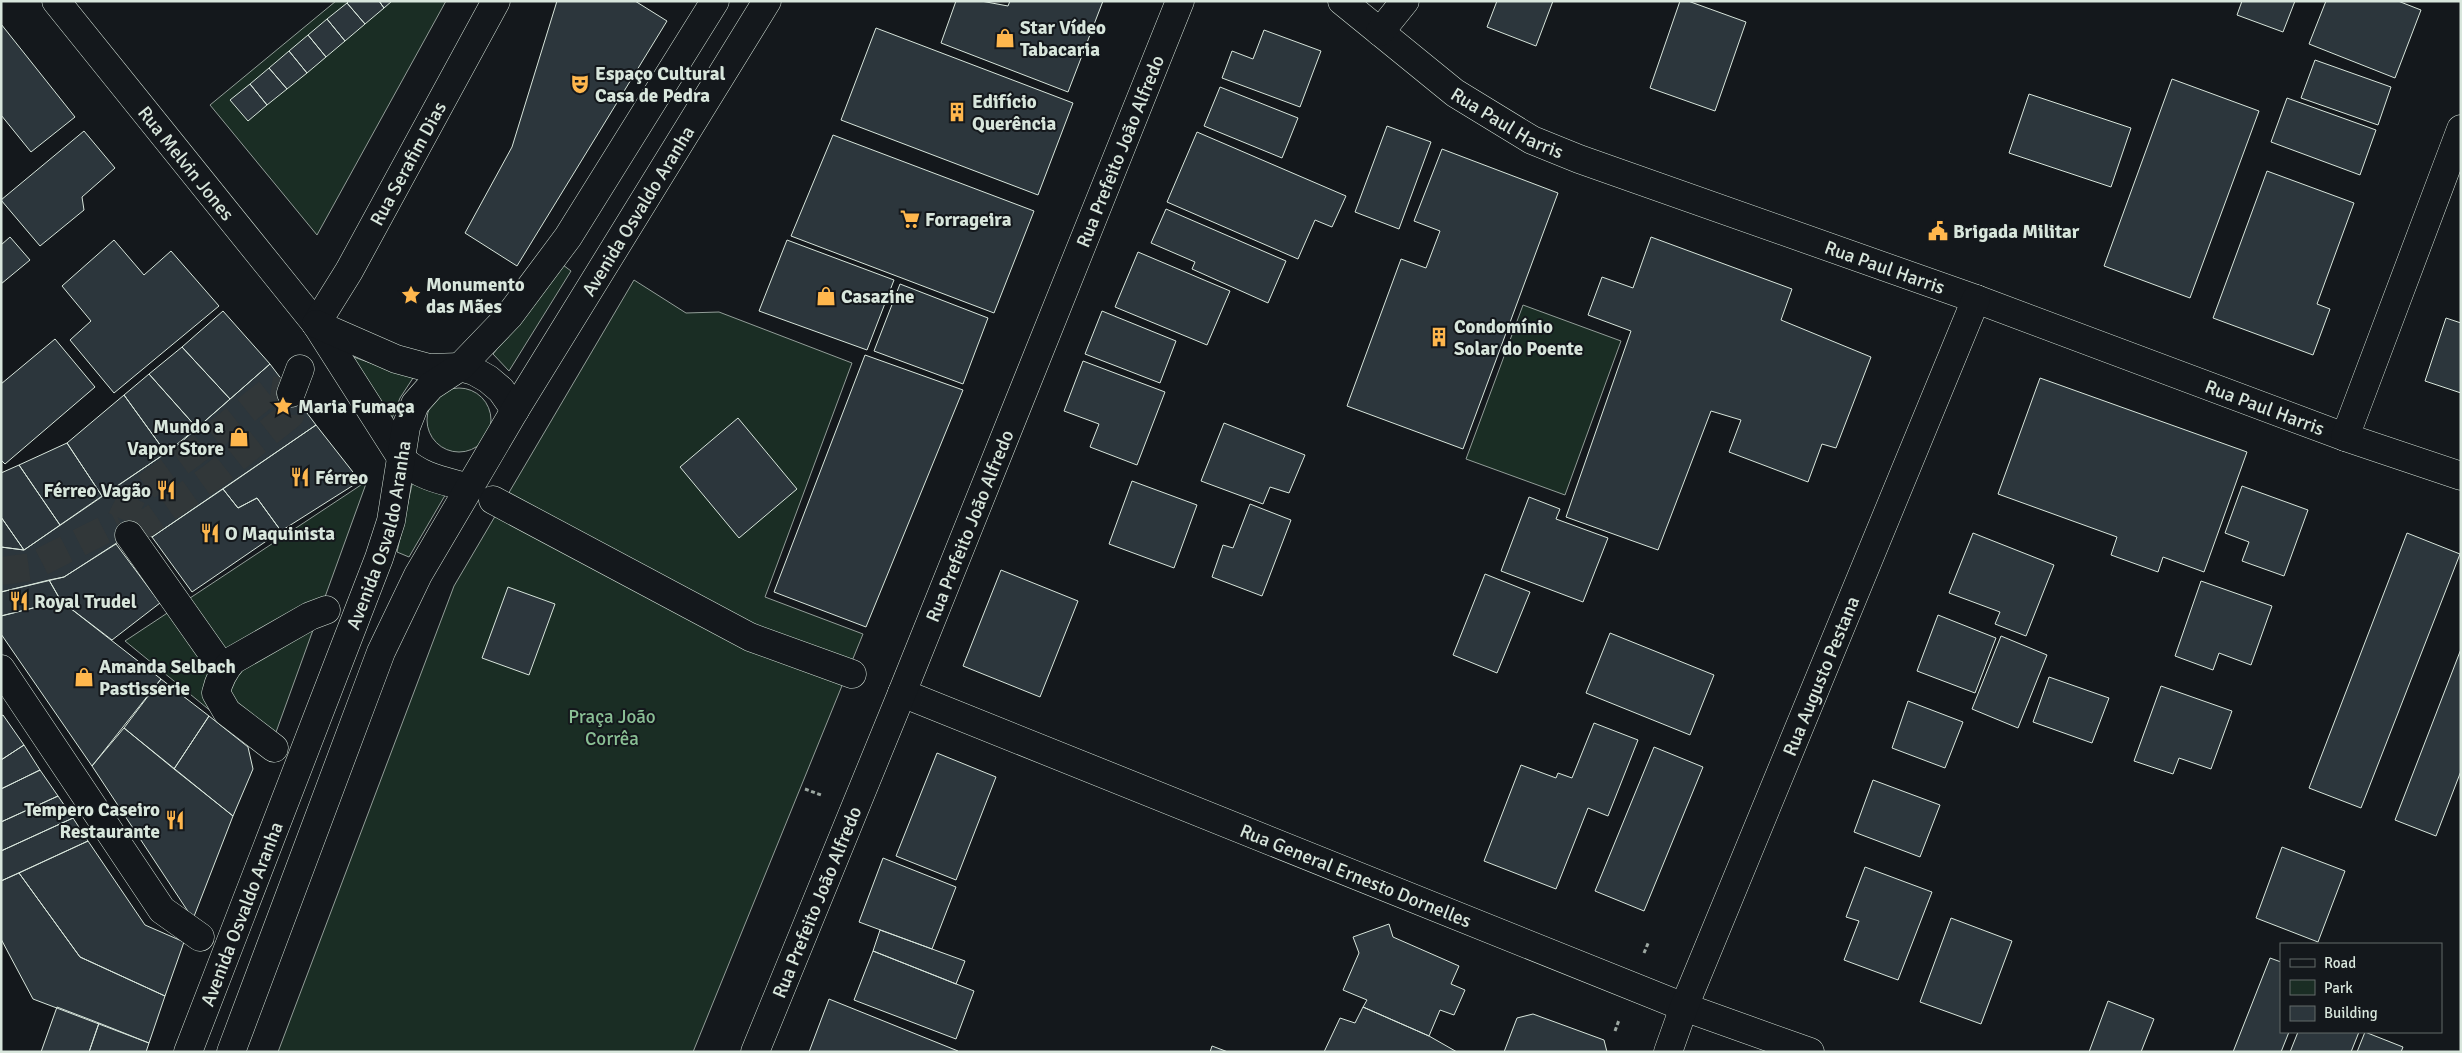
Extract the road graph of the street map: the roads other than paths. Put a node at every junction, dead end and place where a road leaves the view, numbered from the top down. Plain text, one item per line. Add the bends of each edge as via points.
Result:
1 (56, 1) edge
2 (496, 1) edge
3 (766, 1) edge
4 (1180, 1) edge
5 (1342, 1) edge
6 (1405, 1) edge
7 (707, 4) edge
8 (1380, 32) junction
9 (2461, 128) edge
10 (1976, 299) junction
11 (316, 324) junction
12 (460, 367) junction
13 (515, 410) junction
14 (2346, 437) junction
15 (402, 459) junction
16 (2461, 476) edge
17 (482, 494) junction
18 (130, 535) dead end
19 (326, 610) dead end
20 (1, 669) edge
21 (224, 670) junction
22 (852, 674) dead end
23 (902, 693) junction
24 (274, 748) dead end
25 (200, 937) dead end
26 (1684, 1007) junction
27 (188, 1052) edge
28 (231, 1052) edge
29 (755, 1052) edge
30 (1668, 1052) edge
31 (1810, 1052) edge

1 - 11 street, Rua Melvin Jones
2 - 11 street, Rua Serafim Dias via 349,271
3 - 13 street, Avenida Osvaldo Aranha
4 - 23 street, Rua Prefeito João Alfredo
5 - 8 street, Rua Paul Harris
6 - 8 street
7 - 12 street, Avenida Osvaldo Aranha via 568,237 509,316
8 - 10 street, Rua Paul Harris via 1455,93 1532,140
9 - 14 street
10 - 14 street, Rua Paul Harris
10 - 26 street, Rua Augusto Pestana
11 - 12 street, Rua Melvin Jones via 396,359 429,368
11 - 15 street, Rua Melvin Jones
12 - 13 street via 488,379 501,390
12 - 15 street, Avenida Osvaldo Aranha via 431,386 415,404 406,428
13 - 17 street, Avenida Osvaldo Aranha
14 - 16 street, Rua Paul Harris
15 - 17 street via 429,477
15 - 27 street, Avenida Osvaldo Aranha via 391,521 379,558
17 - 22 street via 750,637
17 - 28 street, Avenida Osvaldo Aranha via 418,575 381,652
18 - 21 street
19 - 21 street via 233,660
20 - 25 street via 162,910
21 - 24 street via 216,693 220,703
23 - 26 street, Rua General Ernesto Dornelles
23 - 29 street, Rua Prefeito João Alfredo
26 - 30 street, Rua Augusto Pestana
26 - 31 street, Rua General Ernesto Dornelles

